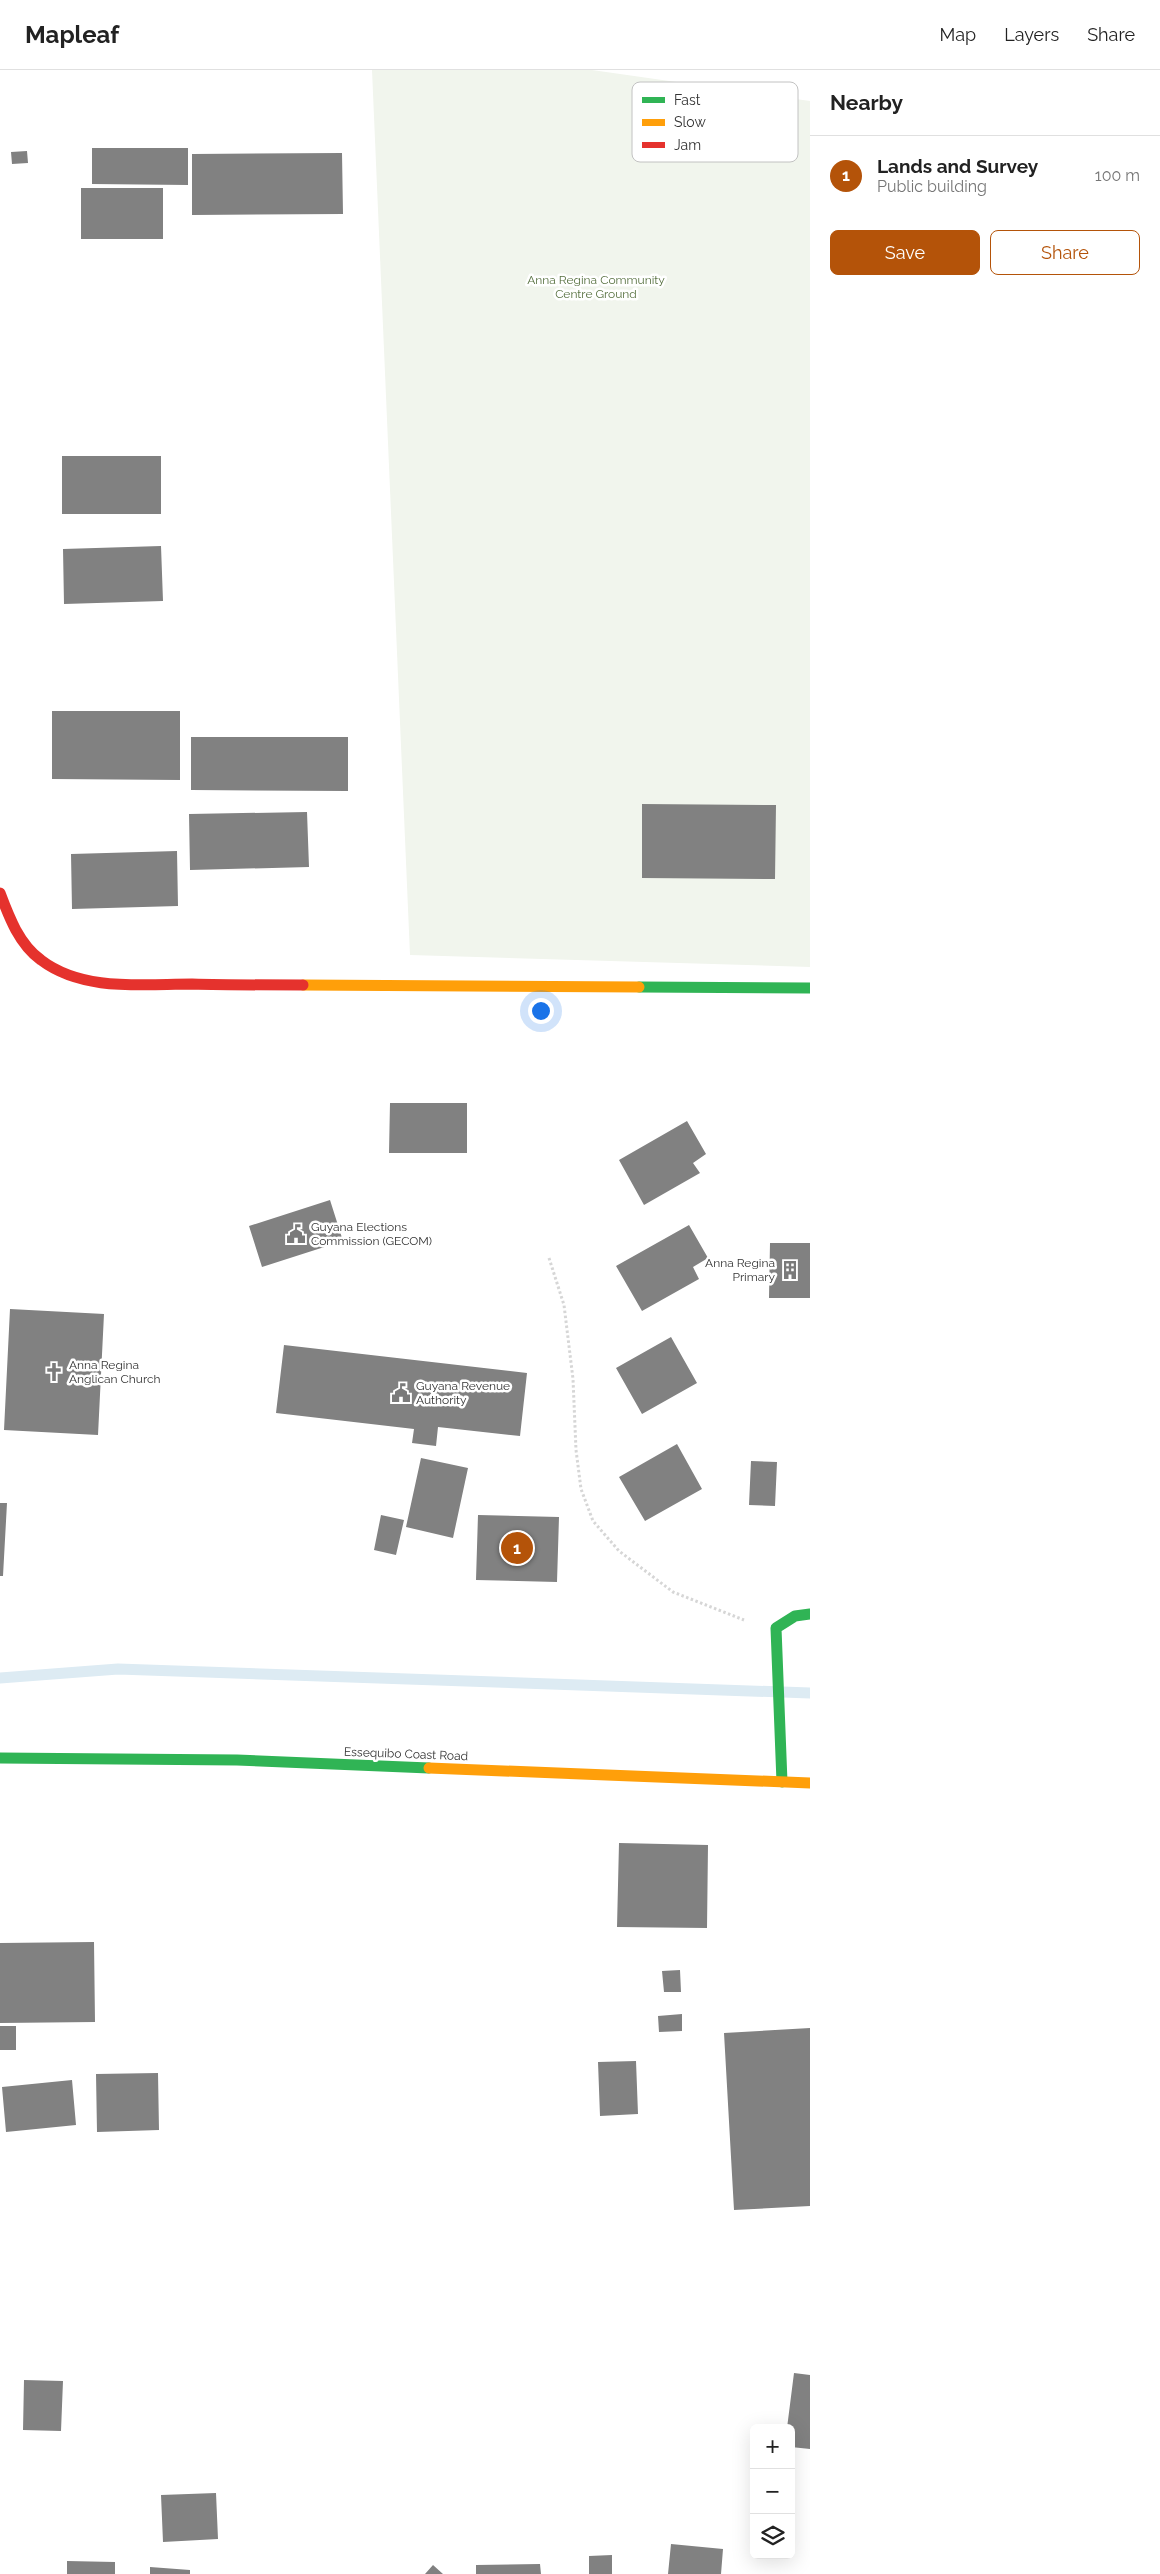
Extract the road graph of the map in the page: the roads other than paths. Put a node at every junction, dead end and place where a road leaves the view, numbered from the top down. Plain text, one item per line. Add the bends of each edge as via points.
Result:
1 (0, 893) edge
2 (810, 988) edge
3 (810, 1614) edge
4 (0, 1758) edge
5 (782, 1782) junction
6 (810, 1783) edge

1 - 2 street via 8,916 26,946 50,967 79,980 113,984
3 - 5 street via 795,1616 776,1628
4 - 5 street, Essequibo Coast Road via 237,1760
5 - 6 street, Essequibo Coast Road

